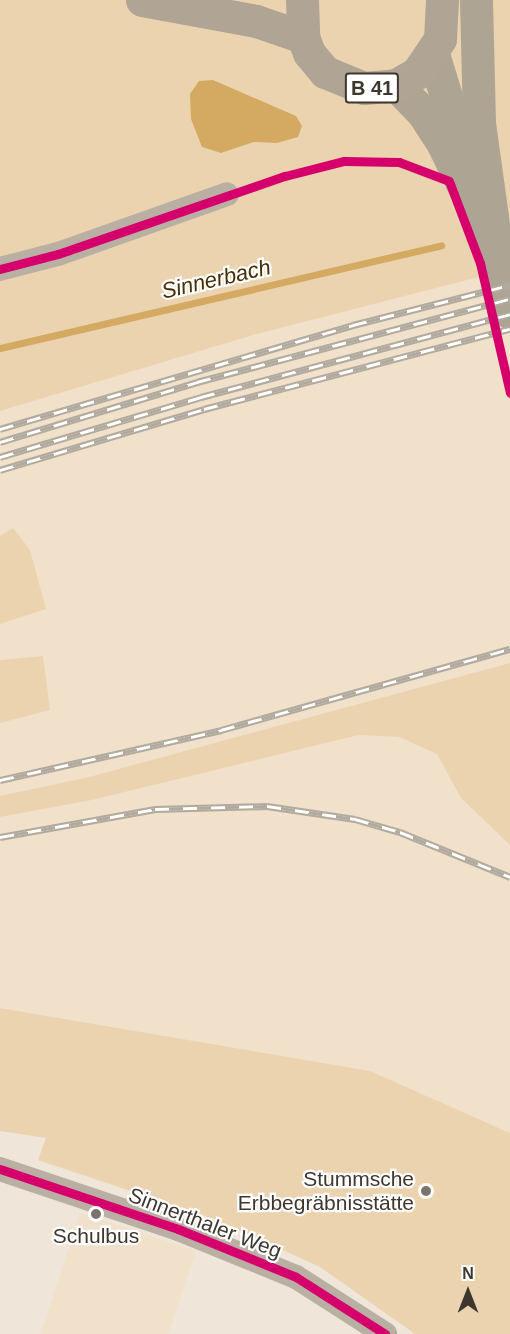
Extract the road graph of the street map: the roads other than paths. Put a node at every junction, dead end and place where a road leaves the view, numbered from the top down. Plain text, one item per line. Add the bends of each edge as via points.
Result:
1 (142, 0) edge
2 (303, 0) edge
3 (442, 0) edge
4 (476, 0) edge
5 (303, 37) junction
6 (434, 54) junction
7 (396, 85) junction
8 (227, 194) dead end
9 (484, 226) junction
10 (499, 267) junction
11 (0, 269) edge
12 (510, 313) edge
13 (0, 1169) edge
14 (386, 1334) edge

1 - 5 main road via 256,21
2 - 5 main road
3 - 6 main road, B 41 via 444,19
4 - 10 main road via 479,123
5 - 7 main road, B 41 via 325,72 344,83 364,88
6 - 7 main road, B 41 via 417,73
6 - 9 main road via 477,191
7 - 9 main road via 423,113 443,144
8 - 11 street via 58,254
9 - 10 main road
10 - 12 main road
13 - 14 street, Sinnerthaler Weg via 178,1229 286,1273

